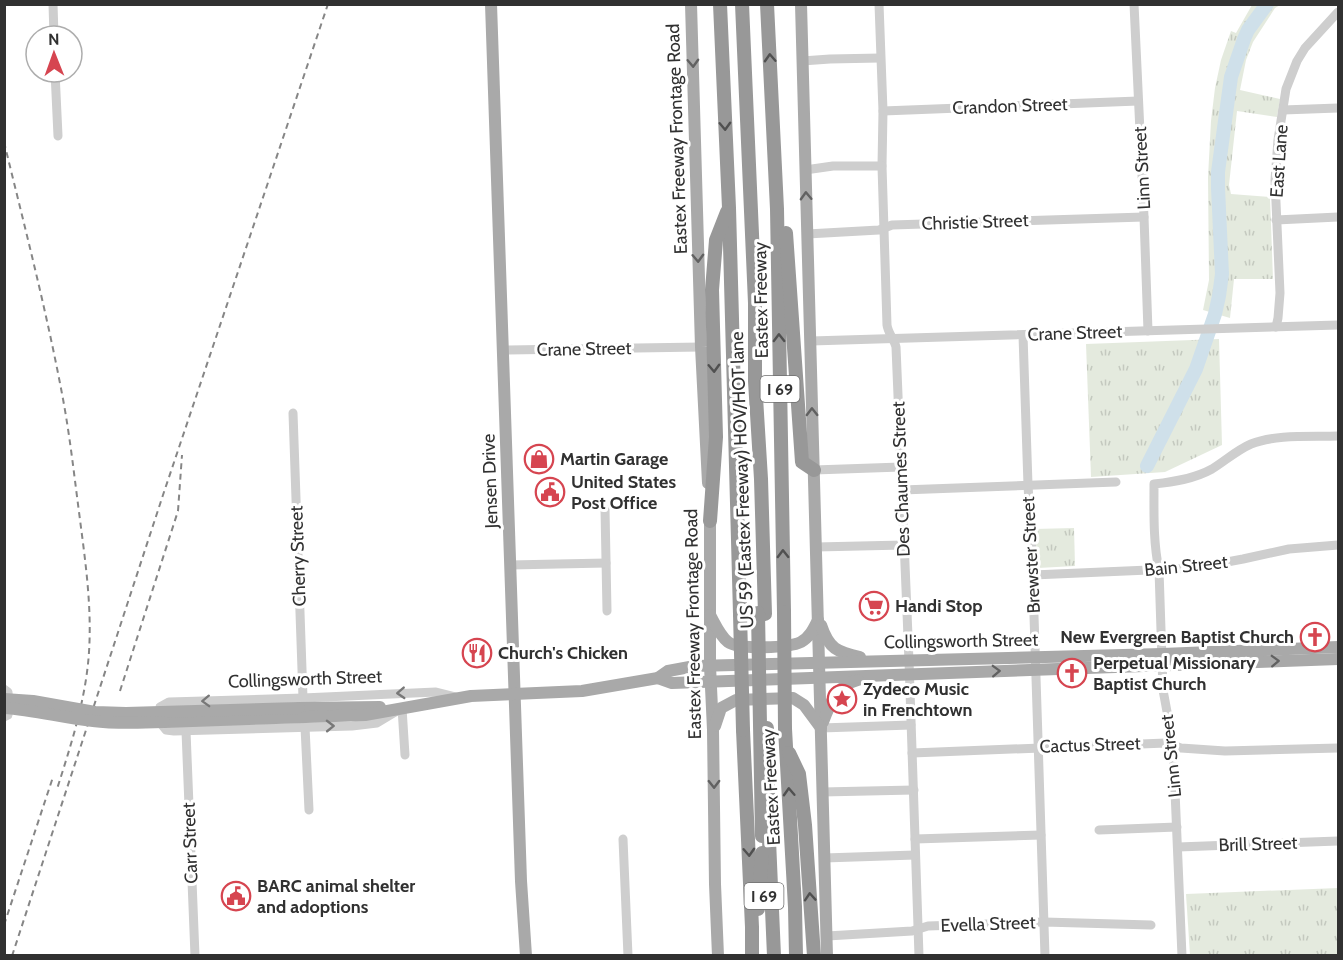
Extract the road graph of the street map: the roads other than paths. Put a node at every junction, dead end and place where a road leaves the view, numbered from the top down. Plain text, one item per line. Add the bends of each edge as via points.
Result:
1 (53, 4) edge
2 (491, 4) edge
3 (691, 4) edge
4 (720, 4) edge
5 (742, 4) edge
6 (767, 4) edge
7 (801, 4) edge
8 (879, 4) edge
9 (1134, 4) edge
10 (1338, 12) edge
11 (54, 24) edge
12 (880, 58) junction
13 (802, 61) junction
14 (56, 84) edge
15 (1138, 101) junction
16 (1338, 108) edge
17 (1283, 110) junction
18 (883, 111) junction
19 (58, 136) dead end
20 (882, 166) junction
21 (805, 170) junction
22 (729, 208) junction
23 (777, 209) junction
24 (1144, 217) junction
25 (1338, 217) edge
26 (1276, 220) junction
27 (884, 228) junction
28 (807, 234) junction
29 (1338, 324) edge
30 (1276, 327) junction
31 (1148, 331) junction
32 (1023, 335) junction
33 (893, 339) junction
34 (811, 341) junction
35 (700, 347) junction
36 (503, 350) junction
37 (293, 413) dead end
38 (1338, 436) edge
39 (901, 467) junction
40 (814, 470) junction
41 (1116, 482) dead end
42 (1028, 485) junction
43 (902, 490) junction
44 (604, 509) dead end
45 (710, 521) junction
46 (1338, 544) edge
47 (904, 545) junction
48 (816, 547) junction
49 (606, 563) junction
50 (510, 565) junction
51 (1159, 570) junction
52 (1033, 575) junction
53 (607, 611) dead end
54 (710, 614) junction
55 (761, 614) junction
56 (818, 619) junction
57 (1338, 646) edge
58 (1338, 659) edge
59 (1162, 660) junction
60 (882, 661) junction
61 (819, 663) junction
62 (1035, 664) junction
63 (710, 666) junction
64 (910, 667) junction
65 (875, 676) junction
66 (658, 678) junction
67 (820, 678) junction
68 (711, 681) junction
69 (4, 689) edge
70 (515, 694) junction
71 (458, 698) junction
72 (4, 699) edge
73 (4, 708) edge
74 (402, 708) junction
75 (302, 712) junction
76 (4, 717) edge
77 (911, 725) junction
78 (821, 728) junction
79 (713, 730) junction
80 (186, 731) junction
81 (1173, 744) junction
82 (786, 747) junction
83 (1039, 747) junction
84 (1338, 748) edge
85 (912, 753) junction
86 (405, 755) dead end
87 (914, 790) junction
88 (822, 792) junction
89 (309, 810) dead end
90 (1177, 828) junction
91 (1099, 830) dead end
92 (1041, 835) junction
93 (762, 836) junction
94 (623, 839) dead end
95 (915, 839) junction
96 (1338, 841) edge
97 (1178, 847) junction
98 (915, 855) junction
99 (824, 858) junction
100 (1044, 922) junction
101 (1151, 925) dead end
102 (918, 930) junction
103 (826, 936) junction
104 (195, 956) edge
105 (526, 956) edge
106 (628, 956) edge
107 (718, 956) edge
108 (752, 956) edge
109 (765, 956) edge
110 (774, 956) edge
111 (796, 956) edge
112 (814, 956) edge
113 (827, 956) edge
114 (919, 956) edge
115 (1045, 956) edge
116 (1182, 956) edge

1 - 11 street
2 - 36 main road, Jensen Drive
3 -> 35 main road, Eastex Freeway Frontage Road
4 -> 22 highway, Eastex Freeway / I 69
5 - 55 highway, US 59 (Eastex Freeway) HOV/HOT lane / I 69 via 761,479
23 -> 6 highway, Eastex Freeway / I 69
7 - 13 main road
8 - 12 street, Des Chaumes Street
9 - 15 street, Linn Street
10 - 17 street, East Lane via 1297,61
12 - 13 street
12 - 18 street, Des Chaumes Street
13 - 21 main road
14 - 19 street
15 - 18 street, Crandon Street
15 - 24 street, Linn Street
16 - 17 street
17 - 26 street, East Lane via 1276,160
18 - 20 street, Des Chaumes Street
20 - 21 street
20 - 27 street, Des Chaumes Street
28 -> 21 main road
22 -> 45 highway via 716,240 712,290 716,437
22 -> 108 highway, Eastex Freeway / I 69, bridge
23 - 40 highway via 786,232 802,462
82 -> 23 highway, Eastex Freeway / I 69, bridge
24 - 27 street, Christie Street
24 - 31 street, Linn Street
25 - 26 street
26 - 30 street, East Lane via 1280,293
27 - 28 street, Christie Street
27 - 33 street, Des Chaumes Street via 887,325
28 - 34 main road
29 - 30 street, Crane Street
30 - 31 street, Crane Street
31 - 32 street, Crane Street
32 - 33 street, Crane Street
32 - 42 street, Brewster Street
33 - 34 street, Crane Street
33 - 39 street, Des Chaumes Street
40 -> 34 main road
35 - 36 street, Crane Street
35 - 45 main road, Eastex Freeway Frontage Road
36 - 50 main road, Jensen Drive
37 - 75 street, Cherry Street
38 - 51 street, Linn Street via 1261,441 1210,470 1154,484
39 - 40 street
39 - 43 street, Des Chaumes Street
40 - 48 main road
41 - 42 street
42 - 43 street
42 - 52 street, Brewster Street
43 - 47 street, Des Chaumes Street
44 - 49 street
45 - 54 main road, Eastex Freeway Frontage Road
46 - 51 street, Bain Street via 1289,549 1195,568
47 - 48 street
47 - 64 street, Des Chaumes Street
48 - 56 main road
49 - 50 street
49 - 53 street
50 - 70 main road, Jensen Drive
51 - 52 street, Bain Street
51 - 59 street, Linn Street
52 - 62 street, Brewster Street
54 - 56 main road via 728,642 748,647 794,645 812,632
54 - 63 main road, Eastex Freeway Frontage Road
55 - 93 highway, Eastex Freeway / I 69, bridge
55 - 110 highway, US 59 (Eastex Freeway) HOV/HOT lane / I 69
56 - 60 main road via 834,649
56 - 61 main road
57 - 59 main road, Collingsworth Street
59 -> 58 main road, Collingsworth Street
59 - 62 main road, Collingsworth Street
59 - 81 street, Linn Street via 1164,699
60 - 61 main road, Collingsworth Street
60 - 64 main road, Collingsworth Street
61 - 63 main road, Collingsworth Street
61 - 67 main road
62 - 64 main road, Collingsworth Street
62 - 83 street, Brewster Street
63 - 66 main road, Collingsworth Street via 668,671
63 - 68 main road, Eastex Freeway Frontage Road
64 - 65 main road, Collingsworth Street
64 - 77 street, Des Chaumes Street
65 - 67 main road, Collingsworth Street
65 - 78 main road via 850,682 840,690
66 - 68 main road, Collingsworth Street via 672,683
66 - 70 main road, Collingsworth Street via 582,691
67 - 68 main road, Collingsworth Street
67 - 78 main road
68 - 79 main road, Eastex Freeway Frontage Road
69 - 76 street via 8,692 9,707
70 - 71 main road, Collingsworth Street
70 - 105 main road, Jensen Drive
71 - 74 main road, Collingsworth Street
71 -> 75 street, Collingsworth Street via 436,692
72 - 75 main road, Collingsworth Street, bridge via 95,712
73 - 75 main road, Collingsworth Street, bridge via 118,723
74 - 75 main road, Collingsworth Street via 365,706
75 -> 74 street, Collingsworth Street via 377,723
74 - 86 street
75 - 80 street, Collingsworth Street
75 -> 80 street, Collingsworth Street via 170,702 162,705 164,728
75 - 89 street, Cherry Street
77 - 78 street
77 - 85 street, Des Chaumes Street
78 - 79 main road via 804,705 793,698 736,700 721,708
78 - 88 main road
79 -> 107 main road, Eastex Freeway Frontage Road
80 - 104 street, Carr Street
81 - 83 street, Cactus Street
81 - 84 street, Cactus Street via 1225,751
81 - 90 street, Linn Street
111 -> 82 highway, Eastex Freeway / I 69
112 -> 82 highway via 799,774
83 - 85 street, Cactus Street
83 - 92 street, Brewster Street
85 - 87 street, Des Chaumes Street
87 - 88 street
87 - 95 street, Des Chaumes Street
88 - 99 main road
90 - 91 street
90 - 97 street, Linn Street
92 - 95 street
92 - 100 street, Brewster Street
93 - 108 highway
93 - 109 highway, Eastex Freeway / I 69
94 - 106 street
95 - 98 street, Des Chaumes Street
96 - 97 street, Brill Street
97 - 116 street, Linn Street
98 - 99 street
98 - 102 street, Des Chaumes Street
99 - 103 main road
100 - 101 street, Evella Street
100 - 102 street, Evella Street via 928,926
100 - 115 street, Brewster Street
102 - 103 street, Evella Street
102 - 114 street, Des Chaumes Street
103 - 113 main road

